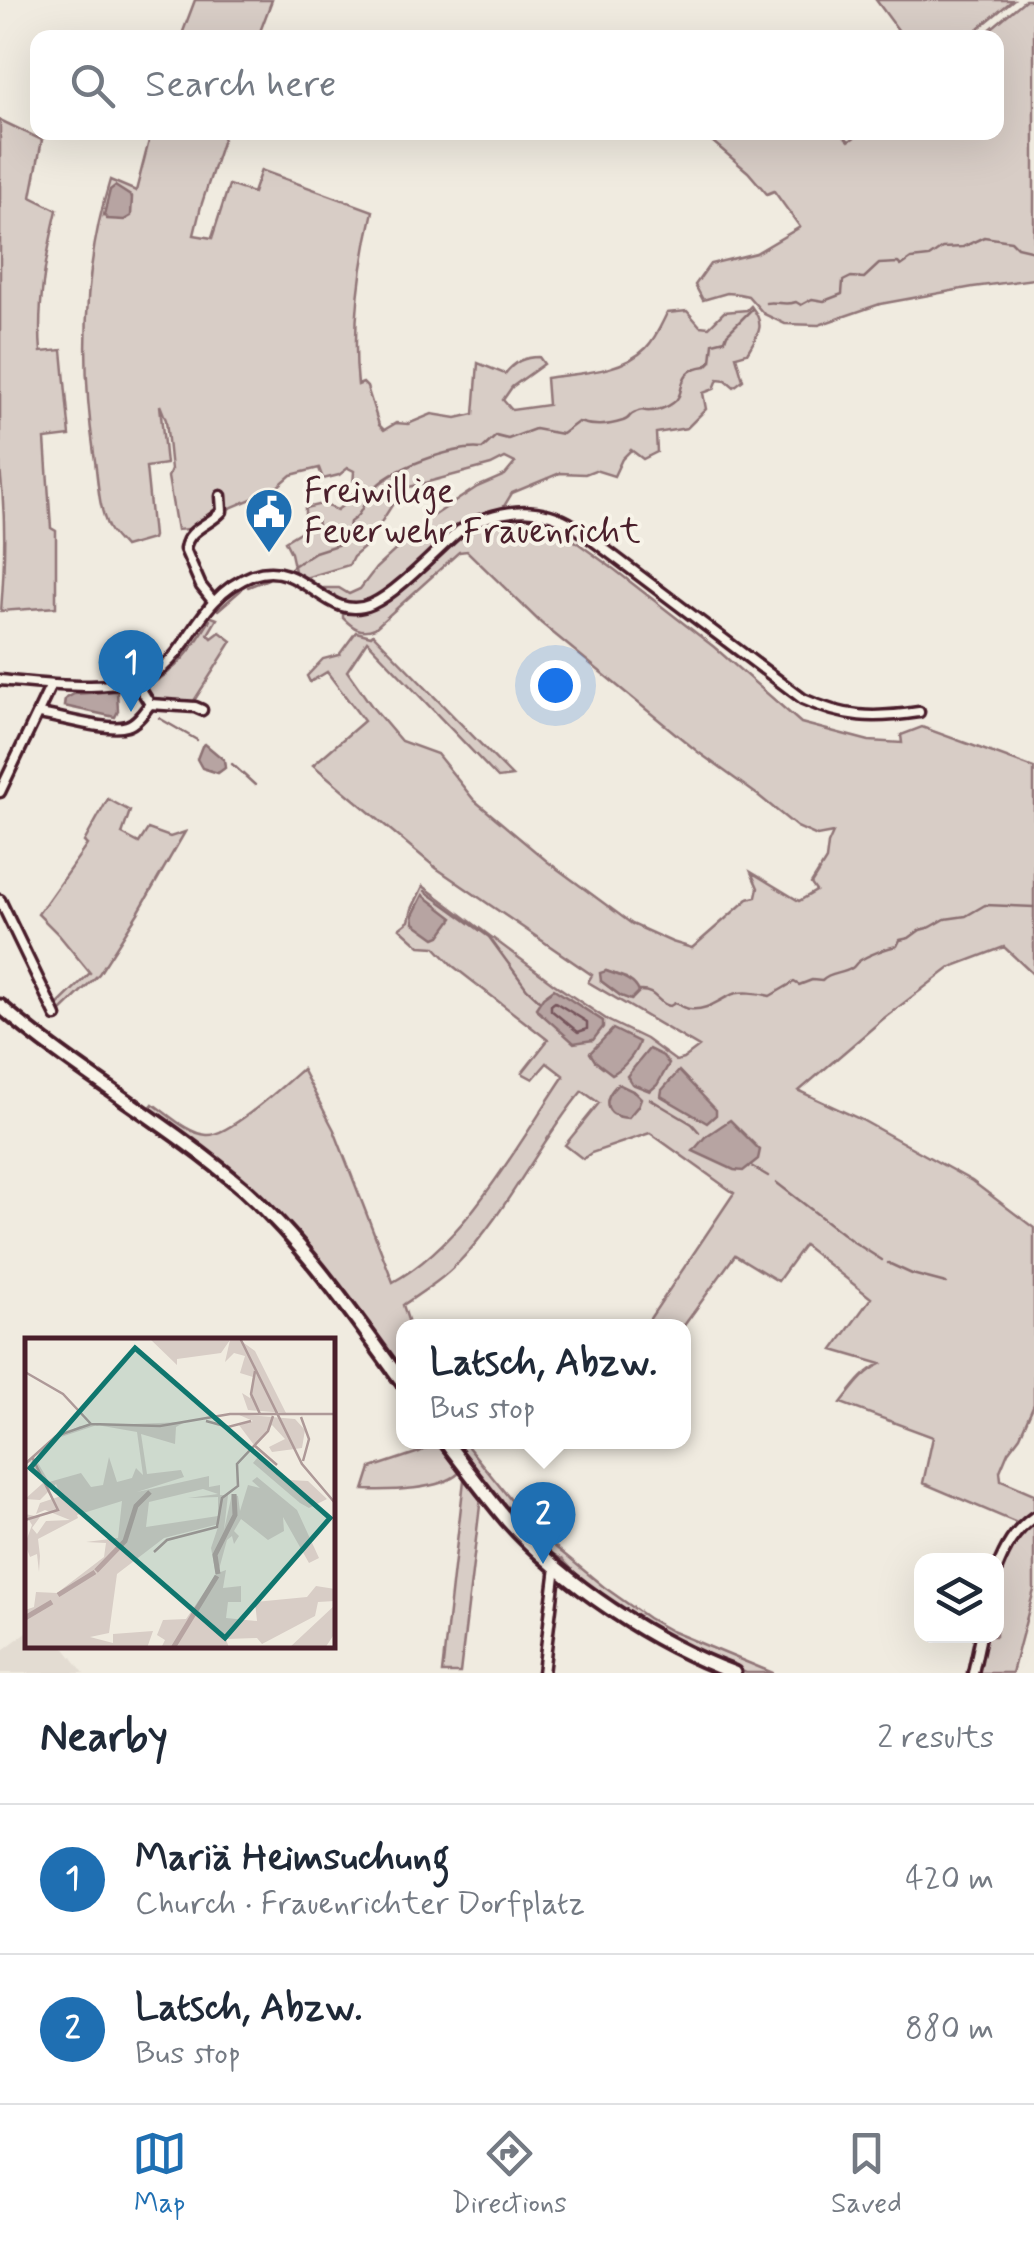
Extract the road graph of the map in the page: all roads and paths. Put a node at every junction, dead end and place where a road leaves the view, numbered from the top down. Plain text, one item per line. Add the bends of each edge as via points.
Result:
1 (221, 496) dead end
2 (214, 601) junction
3 (0, 680) edge
4 (135, 680) junction
5 (52, 686) junction
6 (150, 704) junction
7 (202, 710) dead end
8 (918, 712) dead end
9 (39, 714) junction
10 (0, 792) edge
11 (0, 900) edge
12 (0, 1006) edge
13 (56, 1016) dead end
14 (396, 1374) edge
15 (452, 1449) edge
16 (1034, 1517) edge
17 (1004, 1553) edge
18 (556, 1567) junction
19 (979, 1643) edge
20 (543, 1673) edge
21 (734, 1673) edge
22 (973, 1673) edge

1 - 2 street via 222,511 190,534 185,549
2 - 4 street via 171,660
2 - 8 street via 238,582 281,572 351,609 373,604 460,530 498,513 527,510 574,526 803,699 874,718
3 - 5 street
4 - 5 street
4 - 6 street
5 - 9 street
6 - 7 street
6 - 9 street via 122,727
9 - 10 street
11 - 13 street
12 - 14 main road via 262,1206
15 - 18 main road via 509,1522
16 - 17 street
18 - 20 street
18 - 21 main road via 636,1625
19 - 22 street

